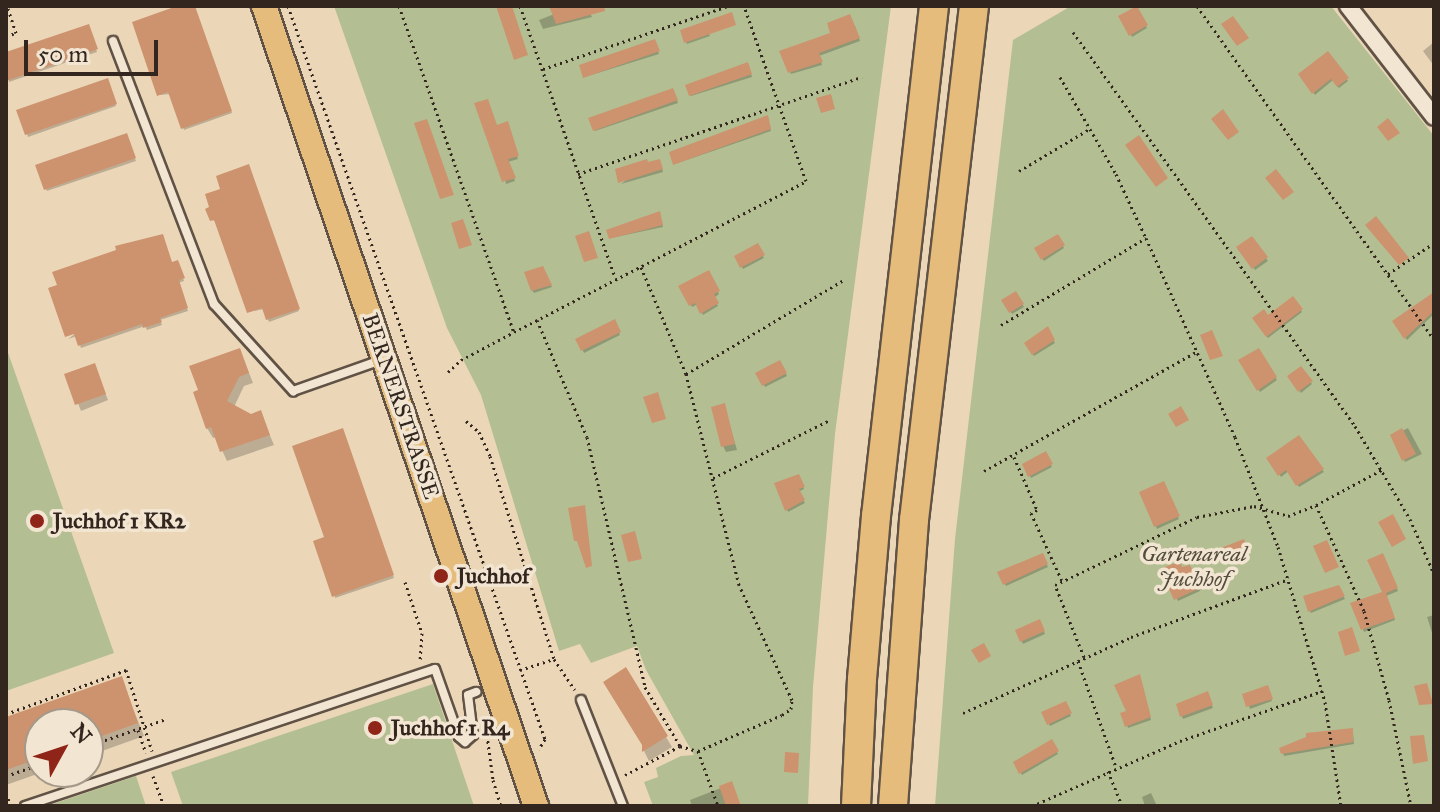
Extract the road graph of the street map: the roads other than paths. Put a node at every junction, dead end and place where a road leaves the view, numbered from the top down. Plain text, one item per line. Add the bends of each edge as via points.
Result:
1 (264, 6) edge
2 (934, 6) edge
3 (974, 6) edge
4 (1348, 6) edge
5 (113, 41) dead end
6 (1434, 117) edge
7 (386, 359) junction
8 (476, 692) dead end
9 (581, 700) road end
10 (25, 806) edge
11 (536, 806) edge
12 (623, 806) edge
13 (856, 806) edge
14 (893, 806) edge

1 - 7 main road, BERNERSTRASSE
2 - 13 highway via 876,516
3 - 14 highway via 914,520
4 - 6 street
5 - 7 lane via 214,304 293,391
7 - 11 main road, BERNERSTRASSE
8 - 10 lane via 468,695 473,735 465,742 435,669
9 - 12 lane

